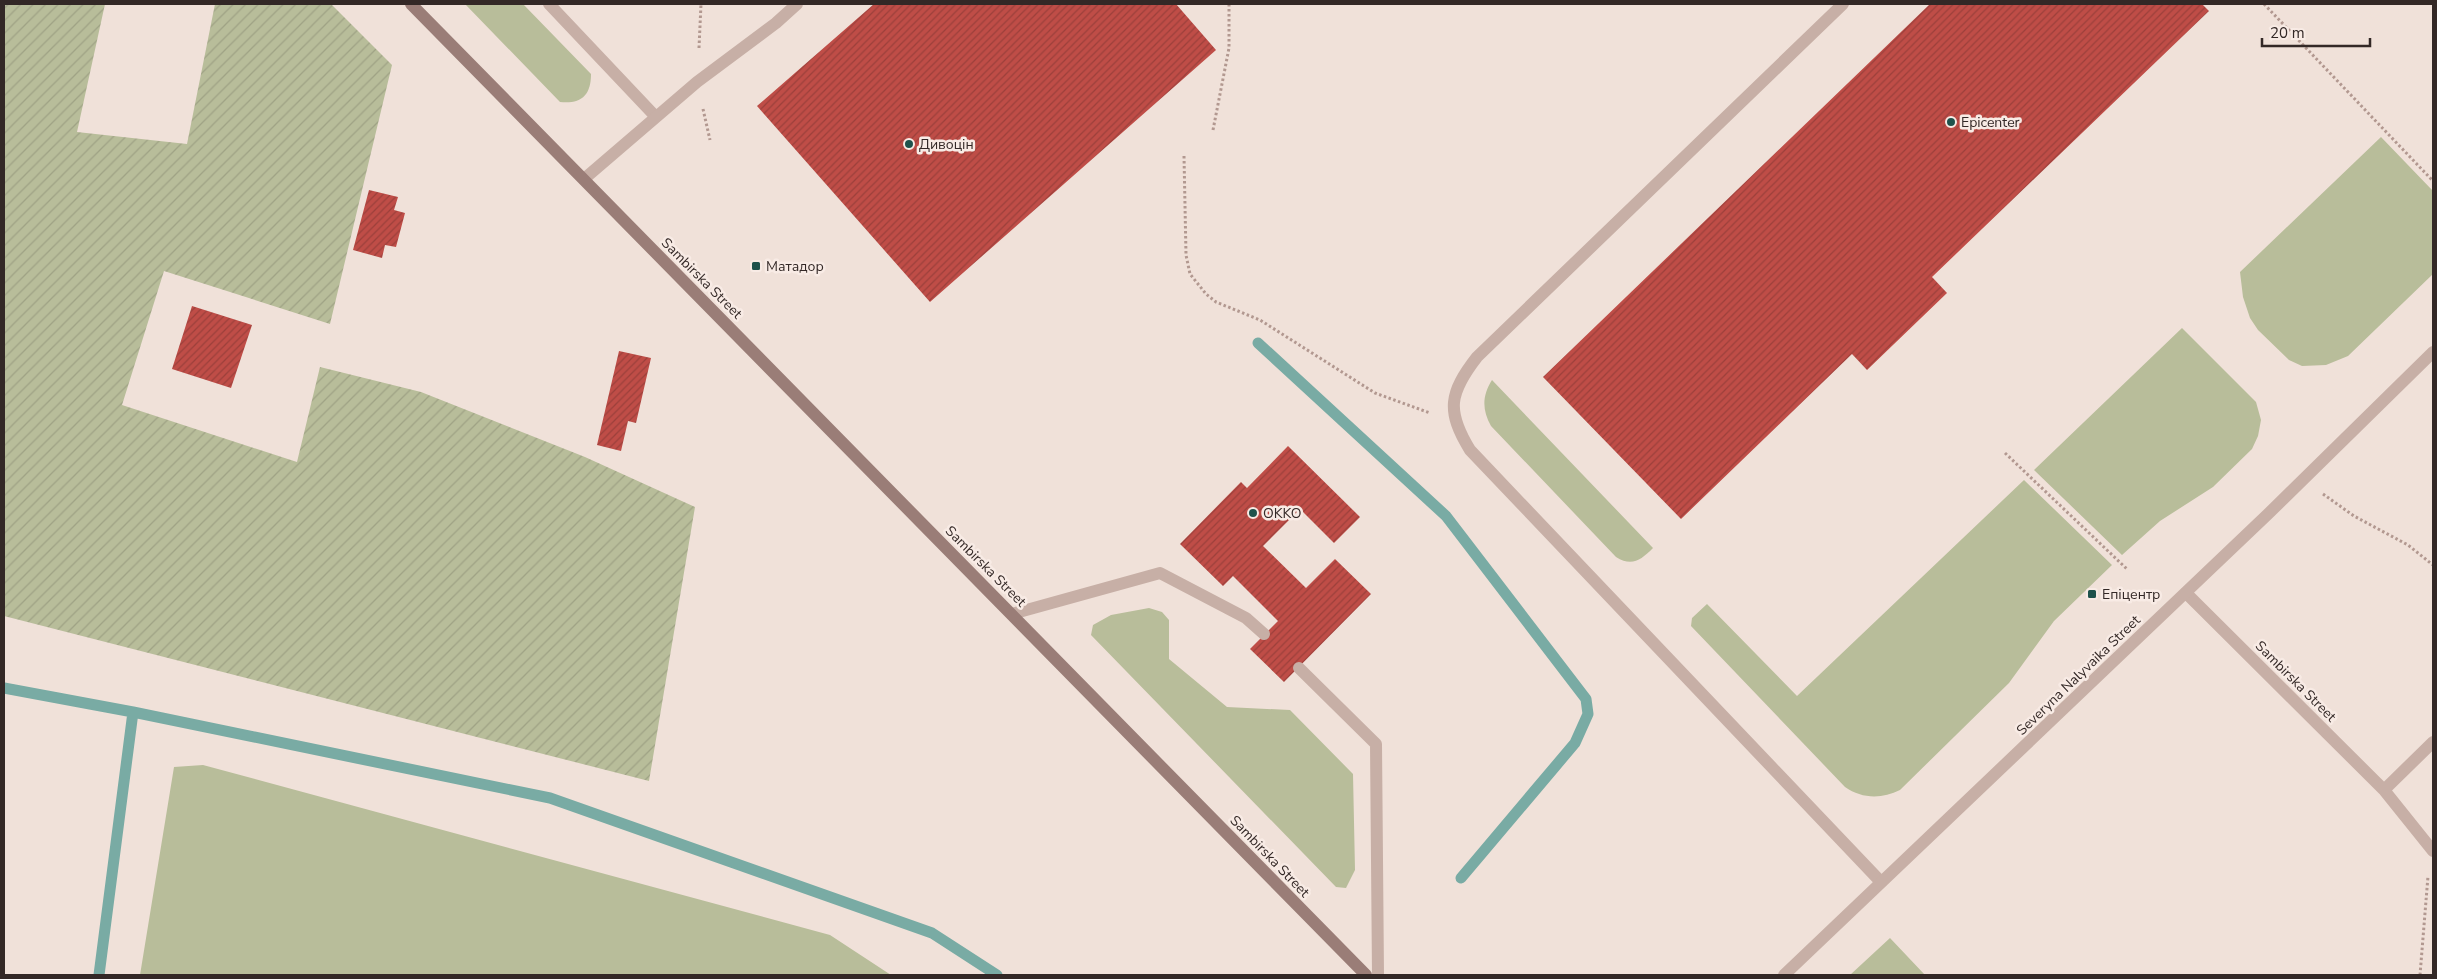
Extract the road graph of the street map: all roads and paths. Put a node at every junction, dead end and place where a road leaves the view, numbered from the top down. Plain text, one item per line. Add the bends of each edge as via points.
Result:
1 (411, 4) edge
2 (549, 4) edge
3 (797, 4) edge
4 (1229, 4) edge
5 (1843, 4) edge
6 (2264, 4) edge
7 (656, 116) junction
8 (1213, 130) dead end
9 (1184, 156) dead end
10 (584, 179) junction
11 (2433, 181) edge
12 (2433, 352) edge
13 (1457, 429) junction
14 (2005, 453) dead end
15 (2305, 477) junction
16 (2433, 565) edge
17 (2128, 570) dead end
18 (2186, 592) junction
19 (1012, 614) junction
20 (1264, 634) dead end
21 (1299, 668) dead end
22 (2433, 742) edge
23 (2384, 790) junction
24 (2432, 849) edge
25 (1881, 882) junction
26 (1366, 975) edge
27 (1378, 975) edge
28 (1784, 975) edge
29 (2420, 975) edge

1 - 10 main road, Sambirska Street
2 - 7 street
3 - 7 street
4 - 8 path via 1229,48
5 - 13 street via 1477,357 1462,376 1456,393 1453,410
6 - 11 path
7 - 10 street
9 - 13 path via 1186,255 1190,274 1201,289 1216,302 1260,320 1374,393 1435,415
10 - 19 main road, Sambirska Street
12 - 15 street, Severyna Nalyvaika Street
13 - 25 street via 1470,450
14 - 17 path
15 - 16 path via 2326,497 2408,545
15 - 18 street, Severyna Nalyvaika Street
18 - 23 street, Sambirska Street
18 - 25 street, Severyna Nalyvaika Street
19 - 20 street via 1160,573 1246,618
19 - 26 main road, Sambirska Street
21 - 27 street via 1376,744
22 - 23 street
23 - 24 street, Sambirska Street
24 - 29 path
25 - 28 street, Severyna Nalyvaika Street

